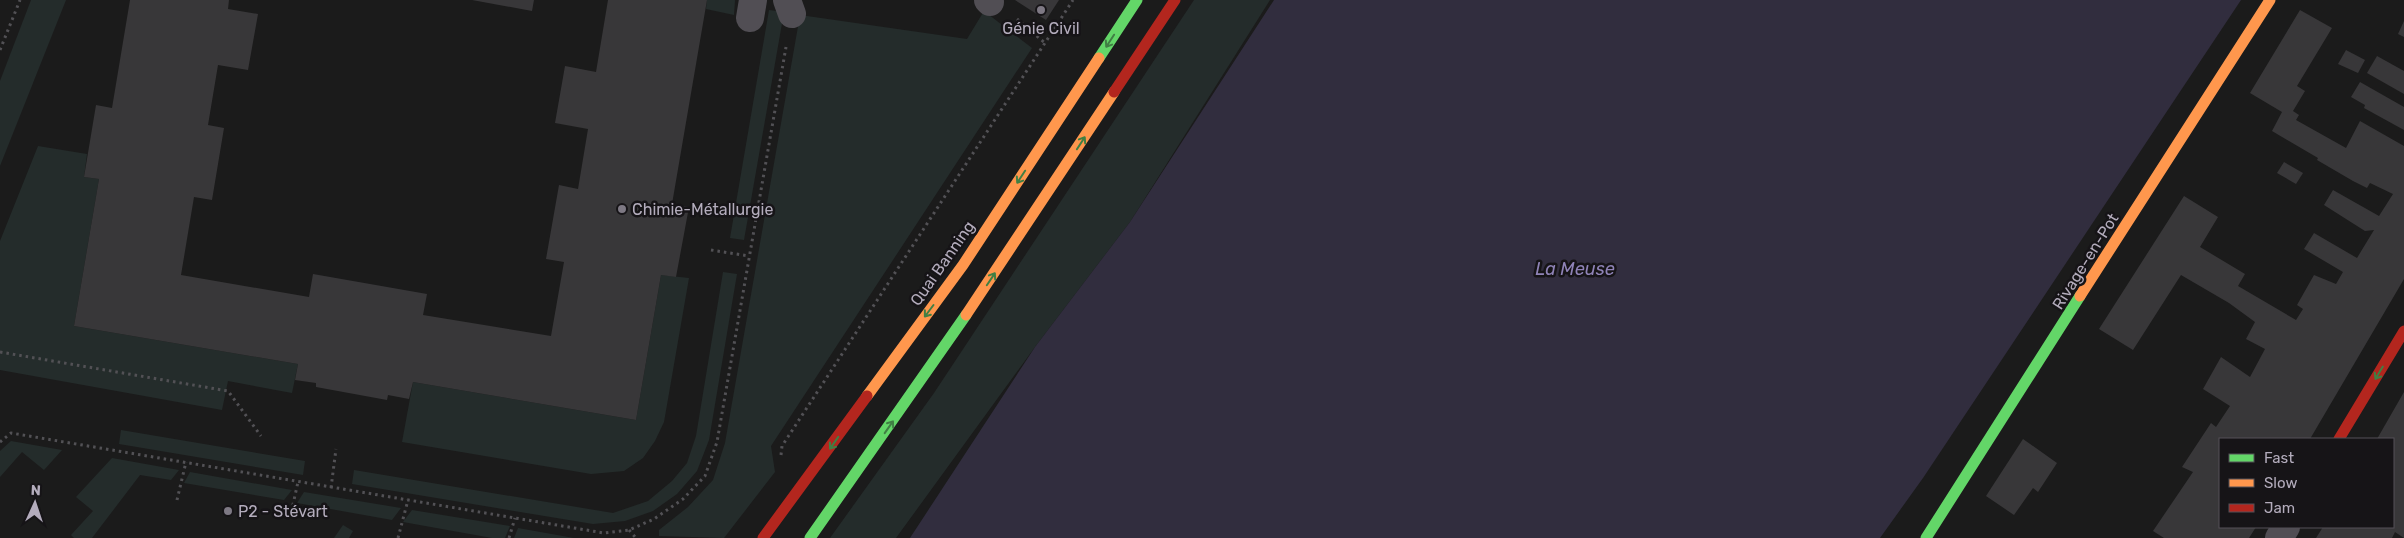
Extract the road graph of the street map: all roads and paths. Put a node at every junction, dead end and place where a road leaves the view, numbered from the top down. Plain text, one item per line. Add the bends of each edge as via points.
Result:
1 (20, 0) edge
2 (1074, 0) edge
3 (1137, 0) edge
4 (1175, 0) edge
5 (2270, 0) edge
6 (790, 7) edge
7 (1026, 25) dead end
8 (1046, 43) junction
9 (0, 50) edge
10 (711, 250) dead end
11 (749, 256) junction
12 (2404, 331) edge
13 (0, 352) edge
14 (261, 436) dead end
15 (2340, 438) edge
16 (0, 442) edge
17 (336, 449) dead end
18 (186, 462) junction
19 (781, 462) dead end
20 (298, 482) junction
21 (331, 488) junction
22 (177, 500) dead end
23 (408, 500) junction
24 (290, 518) dead end
25 (515, 518) junction
26 (628, 530) junction
27 (398, 538) edge
28 (509, 538) edge
29 (636, 538) edge
30 (764, 538) edge
31 (810, 538) edge
32 (1926, 538) edge

1 - 9 path
2 - 8 path
3 -> 30 main road, Quai Banning via 964,265
31 -> 4 main road via 937,359
5 - 32 main road, Rivage-en-Pot
6 - 11 path
7 - 8 path
8 - 19 path via 782,446
10 - 11 path
11 - 26 path via 717,442 704,476 684,499 654,519
12 -> 15 main road
13 - 14 path via 228,391
16 - 18 path via 11,433
17 - 21 path
18 - 20 path
18 - 22 path
20 - 21 path
20 - 24 path
21 - 23 path
23 - 25 path
23 - 27 path
25 - 26 path via 604,533
25 - 28 path
26 - 29 path

